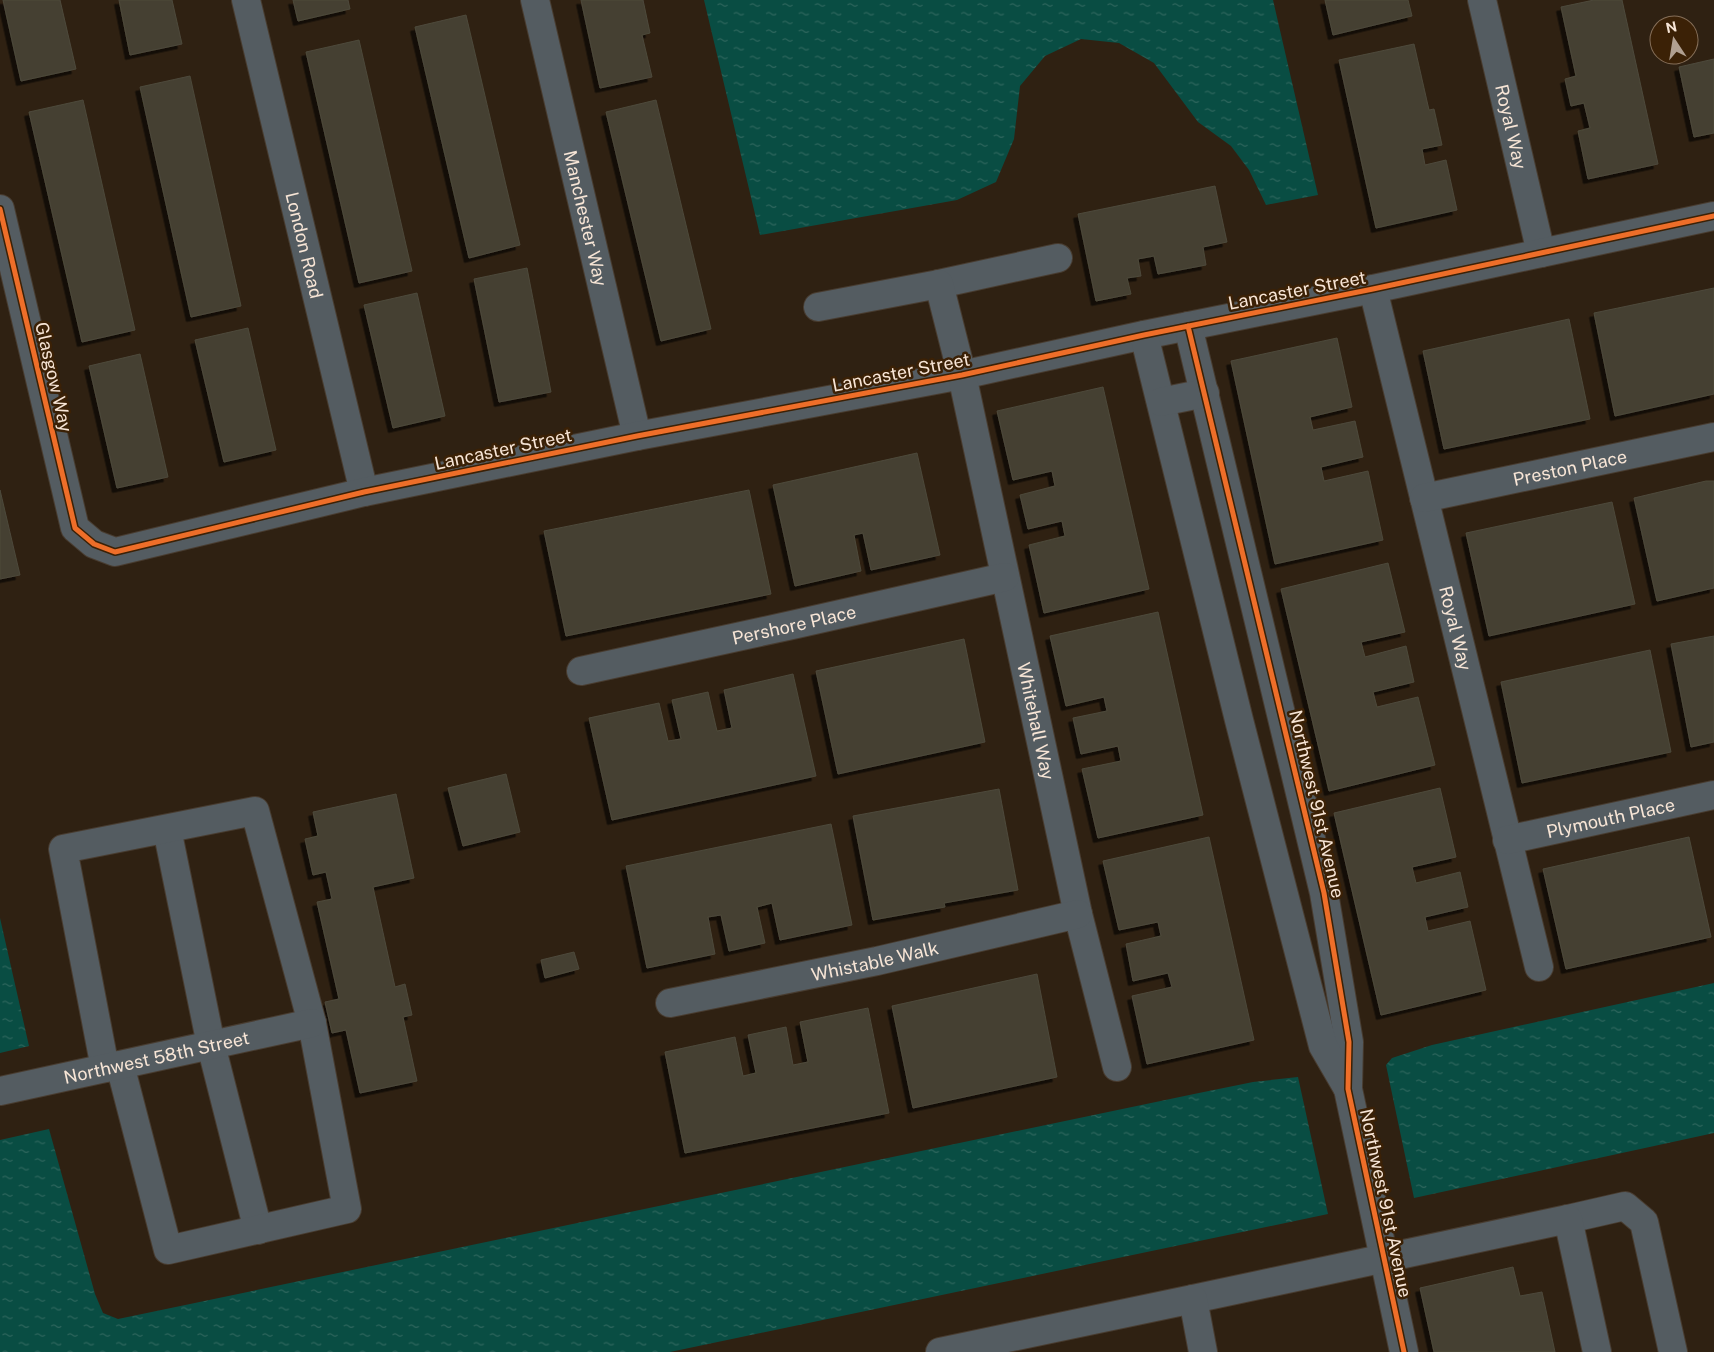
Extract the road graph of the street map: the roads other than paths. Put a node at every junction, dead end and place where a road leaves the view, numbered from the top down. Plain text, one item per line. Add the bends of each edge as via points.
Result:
1 (246, 0) edge
2 (534, 0) edge
3 (1482, 0) edge
4 (0, 209) edge
5 (1714, 216) edge
6 (1541, 253) junction
7 (1058, 258) dead end
8 (939, 284) junction
9 (1373, 289) junction
10 (818, 307) dead end
11 (1188, 326) junction
12 (1144, 335) junction
13 (962, 375) junction
14 (1205, 393) junction
15 (1161, 402) junction
16 (636, 436) junction
17 (1714, 437) edge
18 (364, 492) junction
19 (1424, 498) junction
20 (94, 544) joint
21 (1005, 577) junction
22 (581, 670) dead end
23 (1280, 708) junction
24 (1239, 720) junction
25 (1714, 795) edge
26 (167, 829) junction
27 (1507, 840) junction
28 (1326, 902) junction
29 (1288, 910) junction
30 (1078, 914) junction
31 (1539, 967) dead end
32 (670, 1003) dead end
33 (312, 1024) junction
34 (211, 1046) junction
35 (113, 1067) junction
36 (1117, 1067) dead end
37 (1348, 1089) junction
38 (0, 1092) edge
39 (1568, 1219) junction
40 (258, 1230) junction
41 (1384, 1259) junction
42 (1193, 1299) junction
43 (940, 1352) edge
44 (1203, 1352) edge
45 (1404, 1352) edge
46 (1597, 1352) edge
47 (1672, 1352) edge

1 - 18 street, London Road
2 - 16 street, Manchester Way
3 - 6 street, Royal Way
4 - 20 street, Glasgow Way via 75,528
5 - 6 street, Lancaster Street
6 - 9 street, Lancaster Street
7 - 8 street
8 - 10 street
8 - 13 street, Whitehall Way
9 - 11 street, Lancaster Street
9 - 19 street, Royal Way
11 - 12 street, Lancaster Street
11 - 14 street, Northwest 91st Avenue
12 - 13 street, Lancaster Street
12 - 15 street, Northwest 91st Avenue
13 - 16 street, Lancaster Street
13 - 21 street, Whitehall Way
14 - 15 street
14 - 23 street, Northwest 91st Avenue
15 - 24 street, Northwest 91st Avenue
16 - 18 street, Lancaster Street
17 - 19 street, Preston Place
18 - 20 street, Lancaster Street via 116,552
19 - 27 street, Royal Way
21 - 22 street, Pershore Place
21 - 30 street, Whitehall Way
23 - 24 street
23 - 28 street, Northwest 91st Avenue
24 - 29 street, Northwest 91st Avenue
25 - 27 street, Plymouth Place
26 - 33 street via 255,812
26 - 34 street
26 - 35 street via 62,849
27 - 31 street, Royal Way
28 - 29 street
28 - 37 street, Northwest 91st Avenue via 1349,1042
29 - 37 street, Northwest 91st Avenue via 1323,1046
30 - 32 street, Whistable Walk via 877,961
30 - 36 street, Whitehall Way
33 - 34 street, Northwest 58th Street
33 - 40 street via 347,1209
34 - 35 street, Northwest 58th Street
34 - 40 street
35 - 38 street, Northwest 58th Street
35 - 40 street via 168,1250
37 - 41 street, Northwest 91st Avenue
39 - 41 street
39 - 46 street
39 - 47 street via 1626,1206 1644,1222
41 - 42 street
41 - 45 street, Northwest 91st Avenue
42 - 43 street
42 - 44 street

